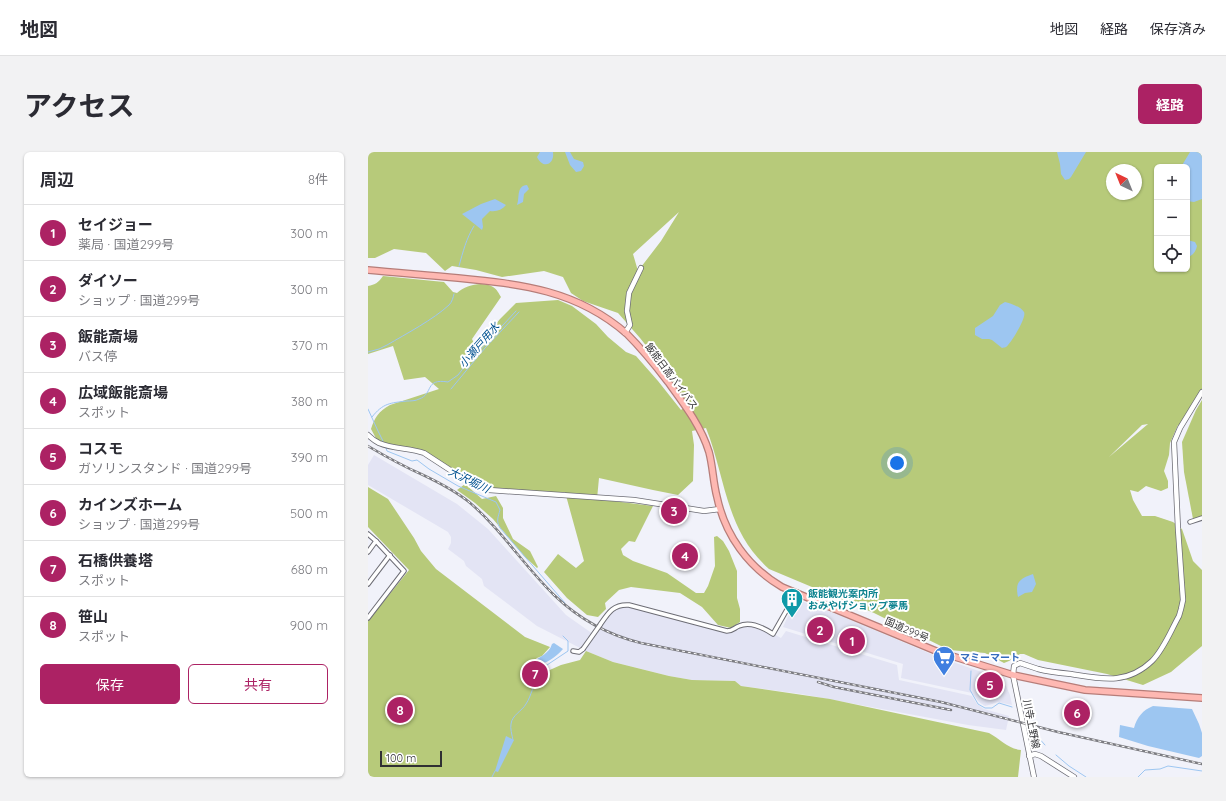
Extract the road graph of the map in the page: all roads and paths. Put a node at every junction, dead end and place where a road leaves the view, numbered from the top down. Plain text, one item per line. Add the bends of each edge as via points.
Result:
1 (641, 268) dead end
2 (368, 270) edge
3 (626, 333) junction
4 (1202, 392) edge
5 (368, 435) edge
6 (720, 509) junction
7 (1202, 518) edge
8 (1190, 522) dead end
9 (368, 534) edge
10 (376, 541) junction
11 (368, 552) edge
12 (390, 555) junction
13 (368, 584) edge
14 (797, 592) junction
15 (368, 618) edge
16 (573, 651) dead end
17 (1013, 675) junction
18 (1202, 698) edge
19 (1029, 756) junction
20 (1034, 777) edge
21 (1074, 777) edge

1 - 3 street via 629,293 630,325
2 - 3 highway, 飯能日高バイパス via 501,282 539,289 584,306
3 - 6 highway, 飯能日高バイパス via 662,374 700,431 709,452
4 - 17 street via 1174,442 1183,600 1182,609 1159,653 1140,670 1110,680 1040,669 1020,663 1014,666
5 - 6 street via 383,444 424,453 467,482 489,490 634,500 704,511
6 - 14 highway, 国道299号 via 730,534 748,560 775,582
7 - 8 street
9 - 10 street
10 - 11 street
10 - 12 street
12 - 13 street
12 - 15 street via 404,571
14 - 16 street, bridge via 773,634 757,625 742,625 727,631 637,607 619,605 605,616 583,649 579,652
14 - 17 highway, 国道299号 via 936,651
17 - 18 highway, 国道299号 via 1085,690
17 - 19 street, 川寺上野線
19 - 20 street, 川寺上野線
19 - 21 street via 1041,756

